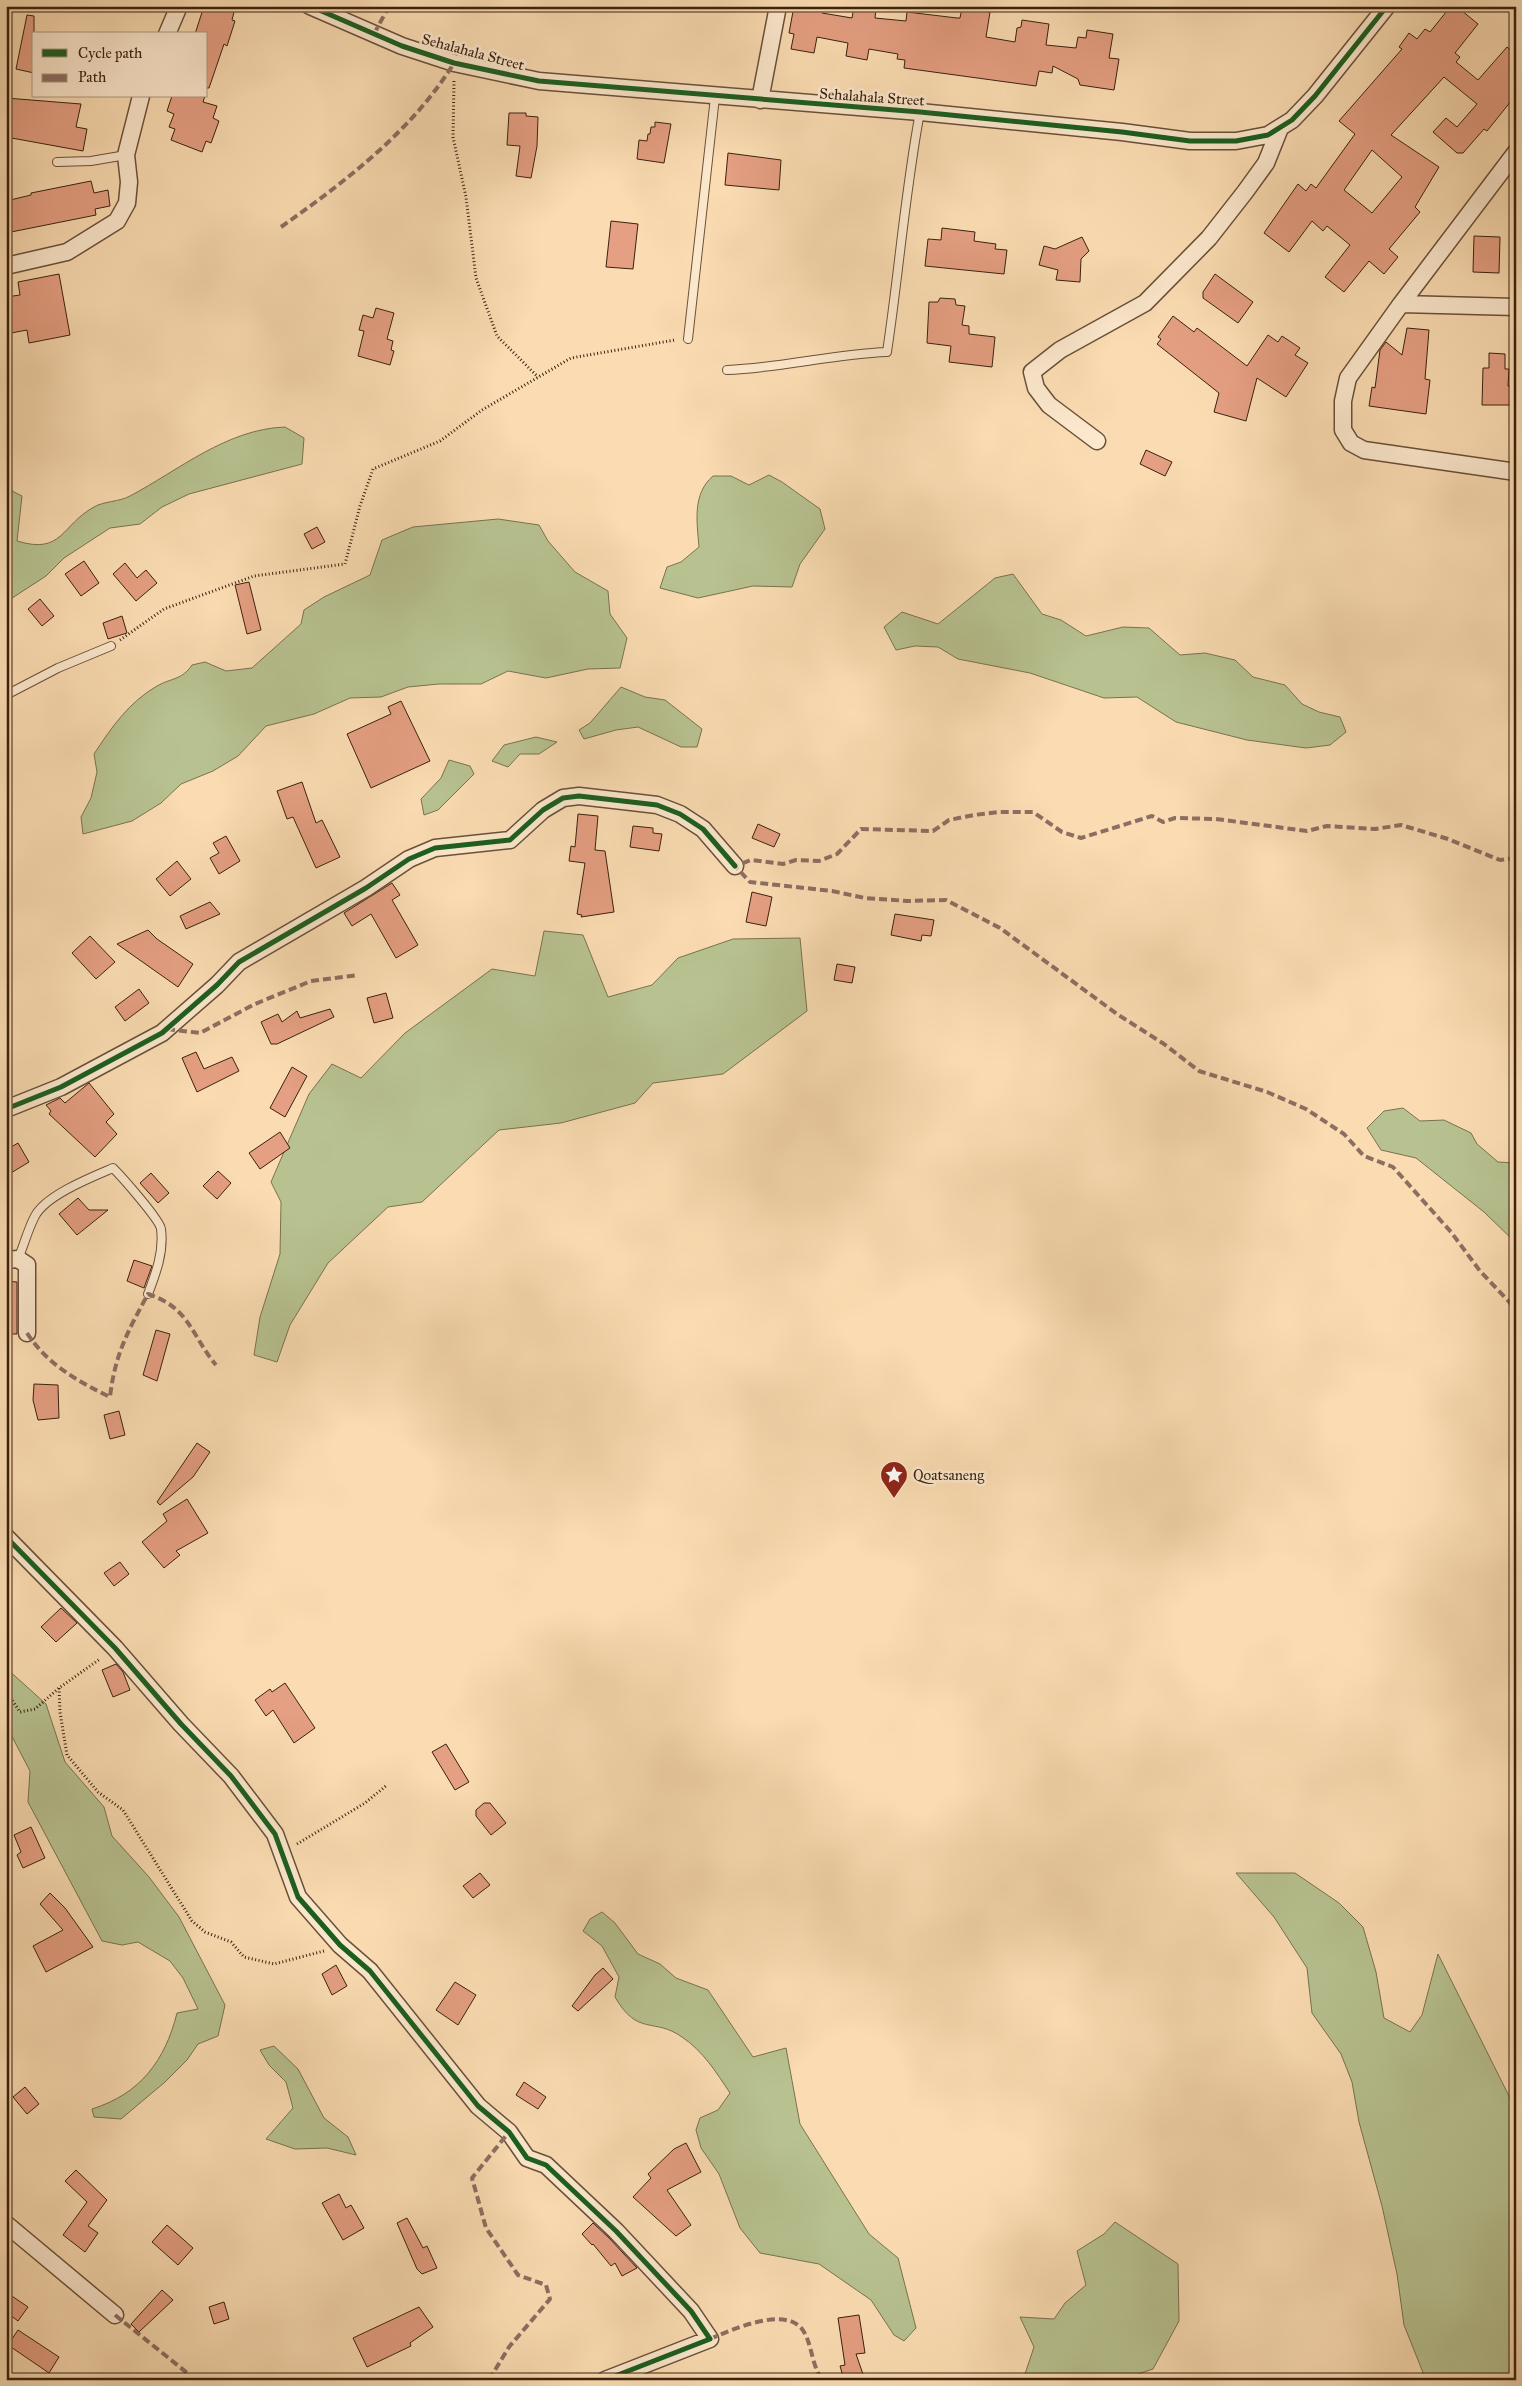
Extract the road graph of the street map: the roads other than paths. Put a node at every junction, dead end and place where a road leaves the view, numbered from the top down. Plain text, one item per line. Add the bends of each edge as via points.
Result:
1 (179, 6) edge
2 (310, 6) edge
3 (778, 6) edge
4 (1387, 6) edge
5 (168, 32) edge
6 (715, 97) junction
7 (140, 98) edge
8 (760, 100) junction
9 (920, 112) junction
10 (1280, 128) junction
11 (1516, 152) edge
12 (126, 155) junction
13 (57, 162) dead end
14 (6, 266) edge
15 (1401, 304) junction
16 (1516, 307) edge
17 (688, 339) road end
18 (728, 370) dead end
19 (1097, 441) dead end
20 (1516, 472) edge
21 (111, 646) road end
22 (6, 695) edge
23 (736, 866) dead end
24 (6, 1109) edge
25 (12, 1260) edge
26 (148, 1294) dead end
27 (27, 1333) dead end
28 (6, 1537) edge
29 (6, 2224) edge
30 (115, 2315) dead end
31 (605, 2380) edge

1 - 5 street
2 - 6 street, Sehalahala Street via 402,46 454,63 539,81
3 - 8 street
4 - 10 street, Sehalahala Street via 1311,101
6 - 8 street, Sehalahala Street
6 - 17 lane
7 - 12 street
8 - 9 street, Sehalahala Street
9 - 10 street, Sehalahala Street via 1190,141 1236,141 1268,135
9 - 18 lane via 904,208 887,352
10 - 19 street via 1266,163 1245,192 1209,238 1145,303 1060,350 1032,372 1036,388 1049,405
11 - 15 street
12 - 13 lane
12 - 14 street via 127,203 118,221 67,252
15 - 16 street
15 - 20 street via 1348,378 1342,401 1343,430 1351,443 1364,450
21 - 22 lane
23 - 24 street via 702,829 680,814 640,803 579,796 563,798 510,840 435,848 409,859 366,888 239,962 162,1034 61,1087
25 - 26 lane via 36,1214 49,1201 113,1168 131,1185 162,1228 160,1262
25 - 27 street via 27,1265
28 - 31 street via 115,1648 231,1776 275,1834 298,1897 340,1945 370,1971 478,2106 509,2132 527,2158 546,2165 616,2232 691,2311 710,2339
29 - 30 street

